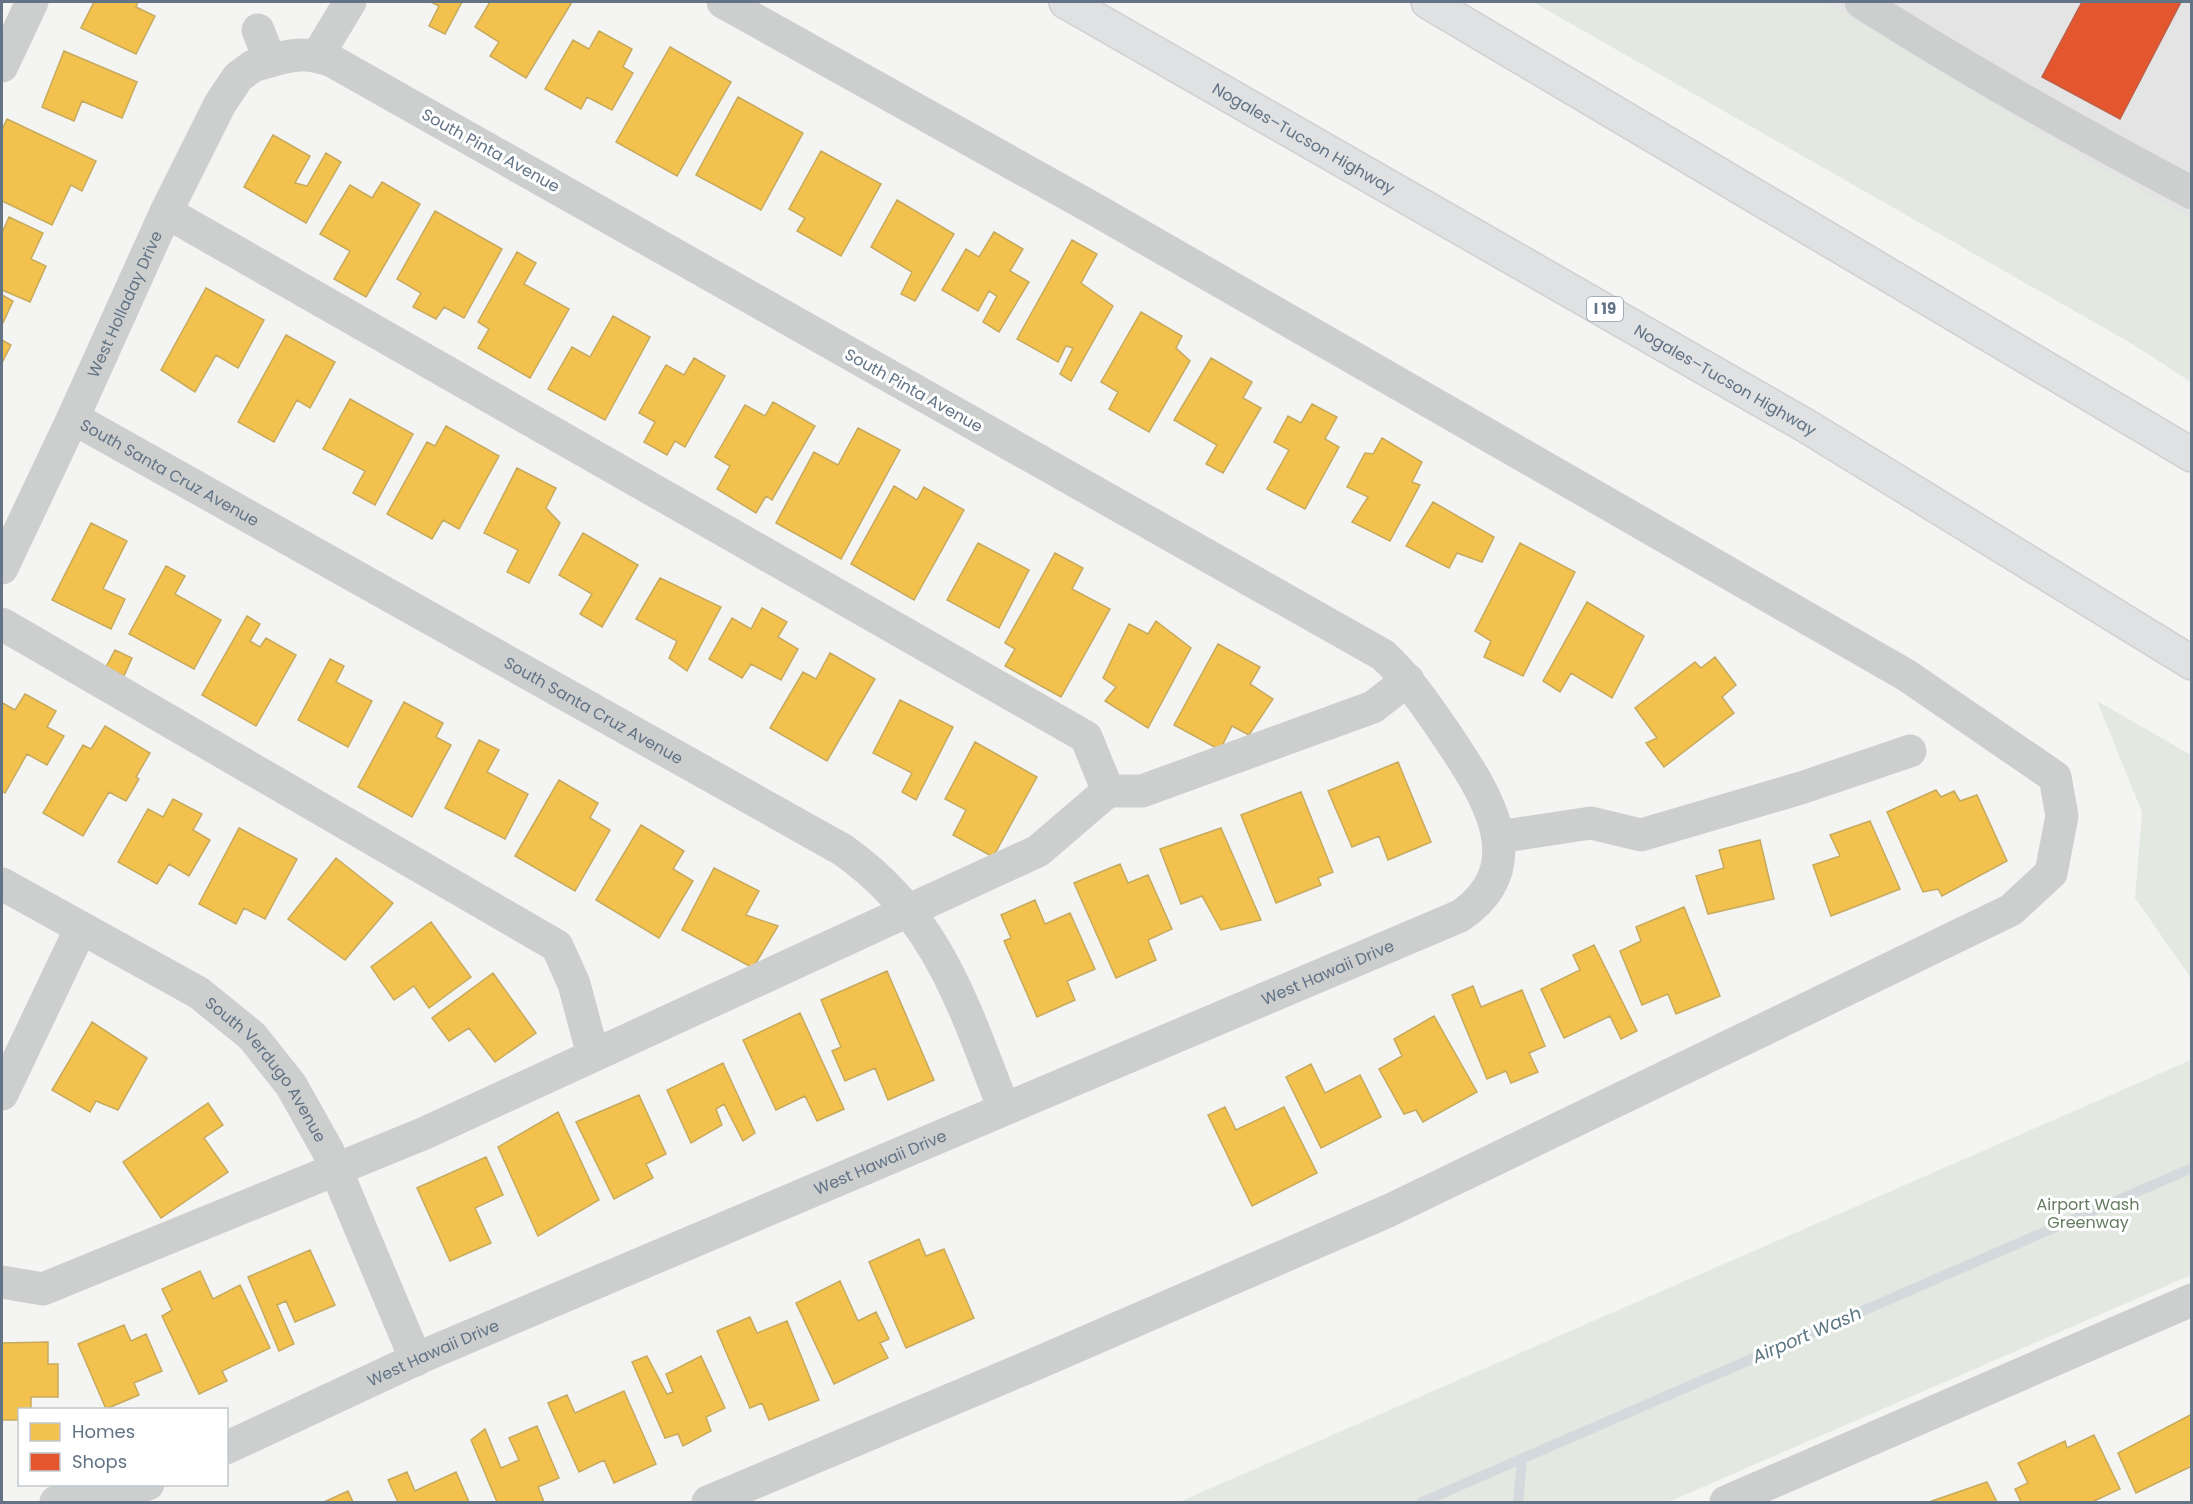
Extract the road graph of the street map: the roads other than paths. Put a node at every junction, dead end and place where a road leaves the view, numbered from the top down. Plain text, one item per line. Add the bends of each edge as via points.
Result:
1 (32, 2) edge
2 (350, 2) edge
3 (723, 2) edge
4 (1066, 2) edge
5 (1428, 2) edge
6 (1861, 2) edge
7 (258, 30) dead end
8 (318, 55) junction
9 (270, 61) junction
10 (2, 66) edge
11 (2192, 193) edge
12 (166, 212) junction
13 (74, 418) junction
14 (2192, 456) edge
15 (2, 568) edge
16 (2, 624) edge
17 (2192, 663) edge
18 (1408, 680) junction
19 (1910, 751) dead end
20 (1108, 791) junction
21 (1498, 842) junction
22 (2, 884) edge
23 (908, 910) junction
24 (81, 928) junction
25 (593, 1055) junction
26 (2, 1094) edge
27 (1004, 1109) junction
28 (336, 1170) junction
29 (2, 1282) edge
30 (2192, 1300) edge
31 (416, 1360) junction
32 (228, 1447) edge
33 (143, 1486) edge
34 (56, 1503) edge
35 (708, 1503) edge
36 (1726, 1503) edge

1 - 10 street
2 - 8 street
3 - 35 street via 1106,216 1906,675 2055,777 2062,816 2051,873 2011,910 1388,1210
4 - 17 highway, Nogales–Tucson Highway / I 19 via 1808,427
5 - 14 highway
6 - 11 street via 2012,96
7 - 9 street
8 - 9 street via 296,53
8 - 18 street, South Pinta Avenue via 1383,655
9 - 12 street, West Holladay Drive via 237,77
12 - 13 street, West Holladay Drive
12 - 20 street via 1086,737
13 - 15 street, West Holladay Drive
13 - 23 street, South Santa Cruz Avenue via 843,850 872,871
16 - 25 street via 557,946 574,984
18 - 20 street via 1373,707 1142,791
18 - 21 street, South Pinta Avenue via 1472,772 1493,815
19 - 21 street via 1641,835 1591,823
20 - 23 street via 1038,850
21 - 27 street, West Hawaii Drive via 1498,865 1489,890 1460,916
22 - 24 street, South Verdugo Avenue
23 - 25 street
23 - 27 street, South Santa Cruz Avenue via 953,982
24 - 26 street
24 - 28 street, South Verdugo Avenue via 199,993 252,1036 291,1085
25 - 28 street
27 - 31 street, West Hawaii Drive
28 - 29 street via 43,1289
28 - 31 street, South Verdugo Avenue
30 - 36 street
31 - 32 street, West Hawaii Drive
33 - 34 street

